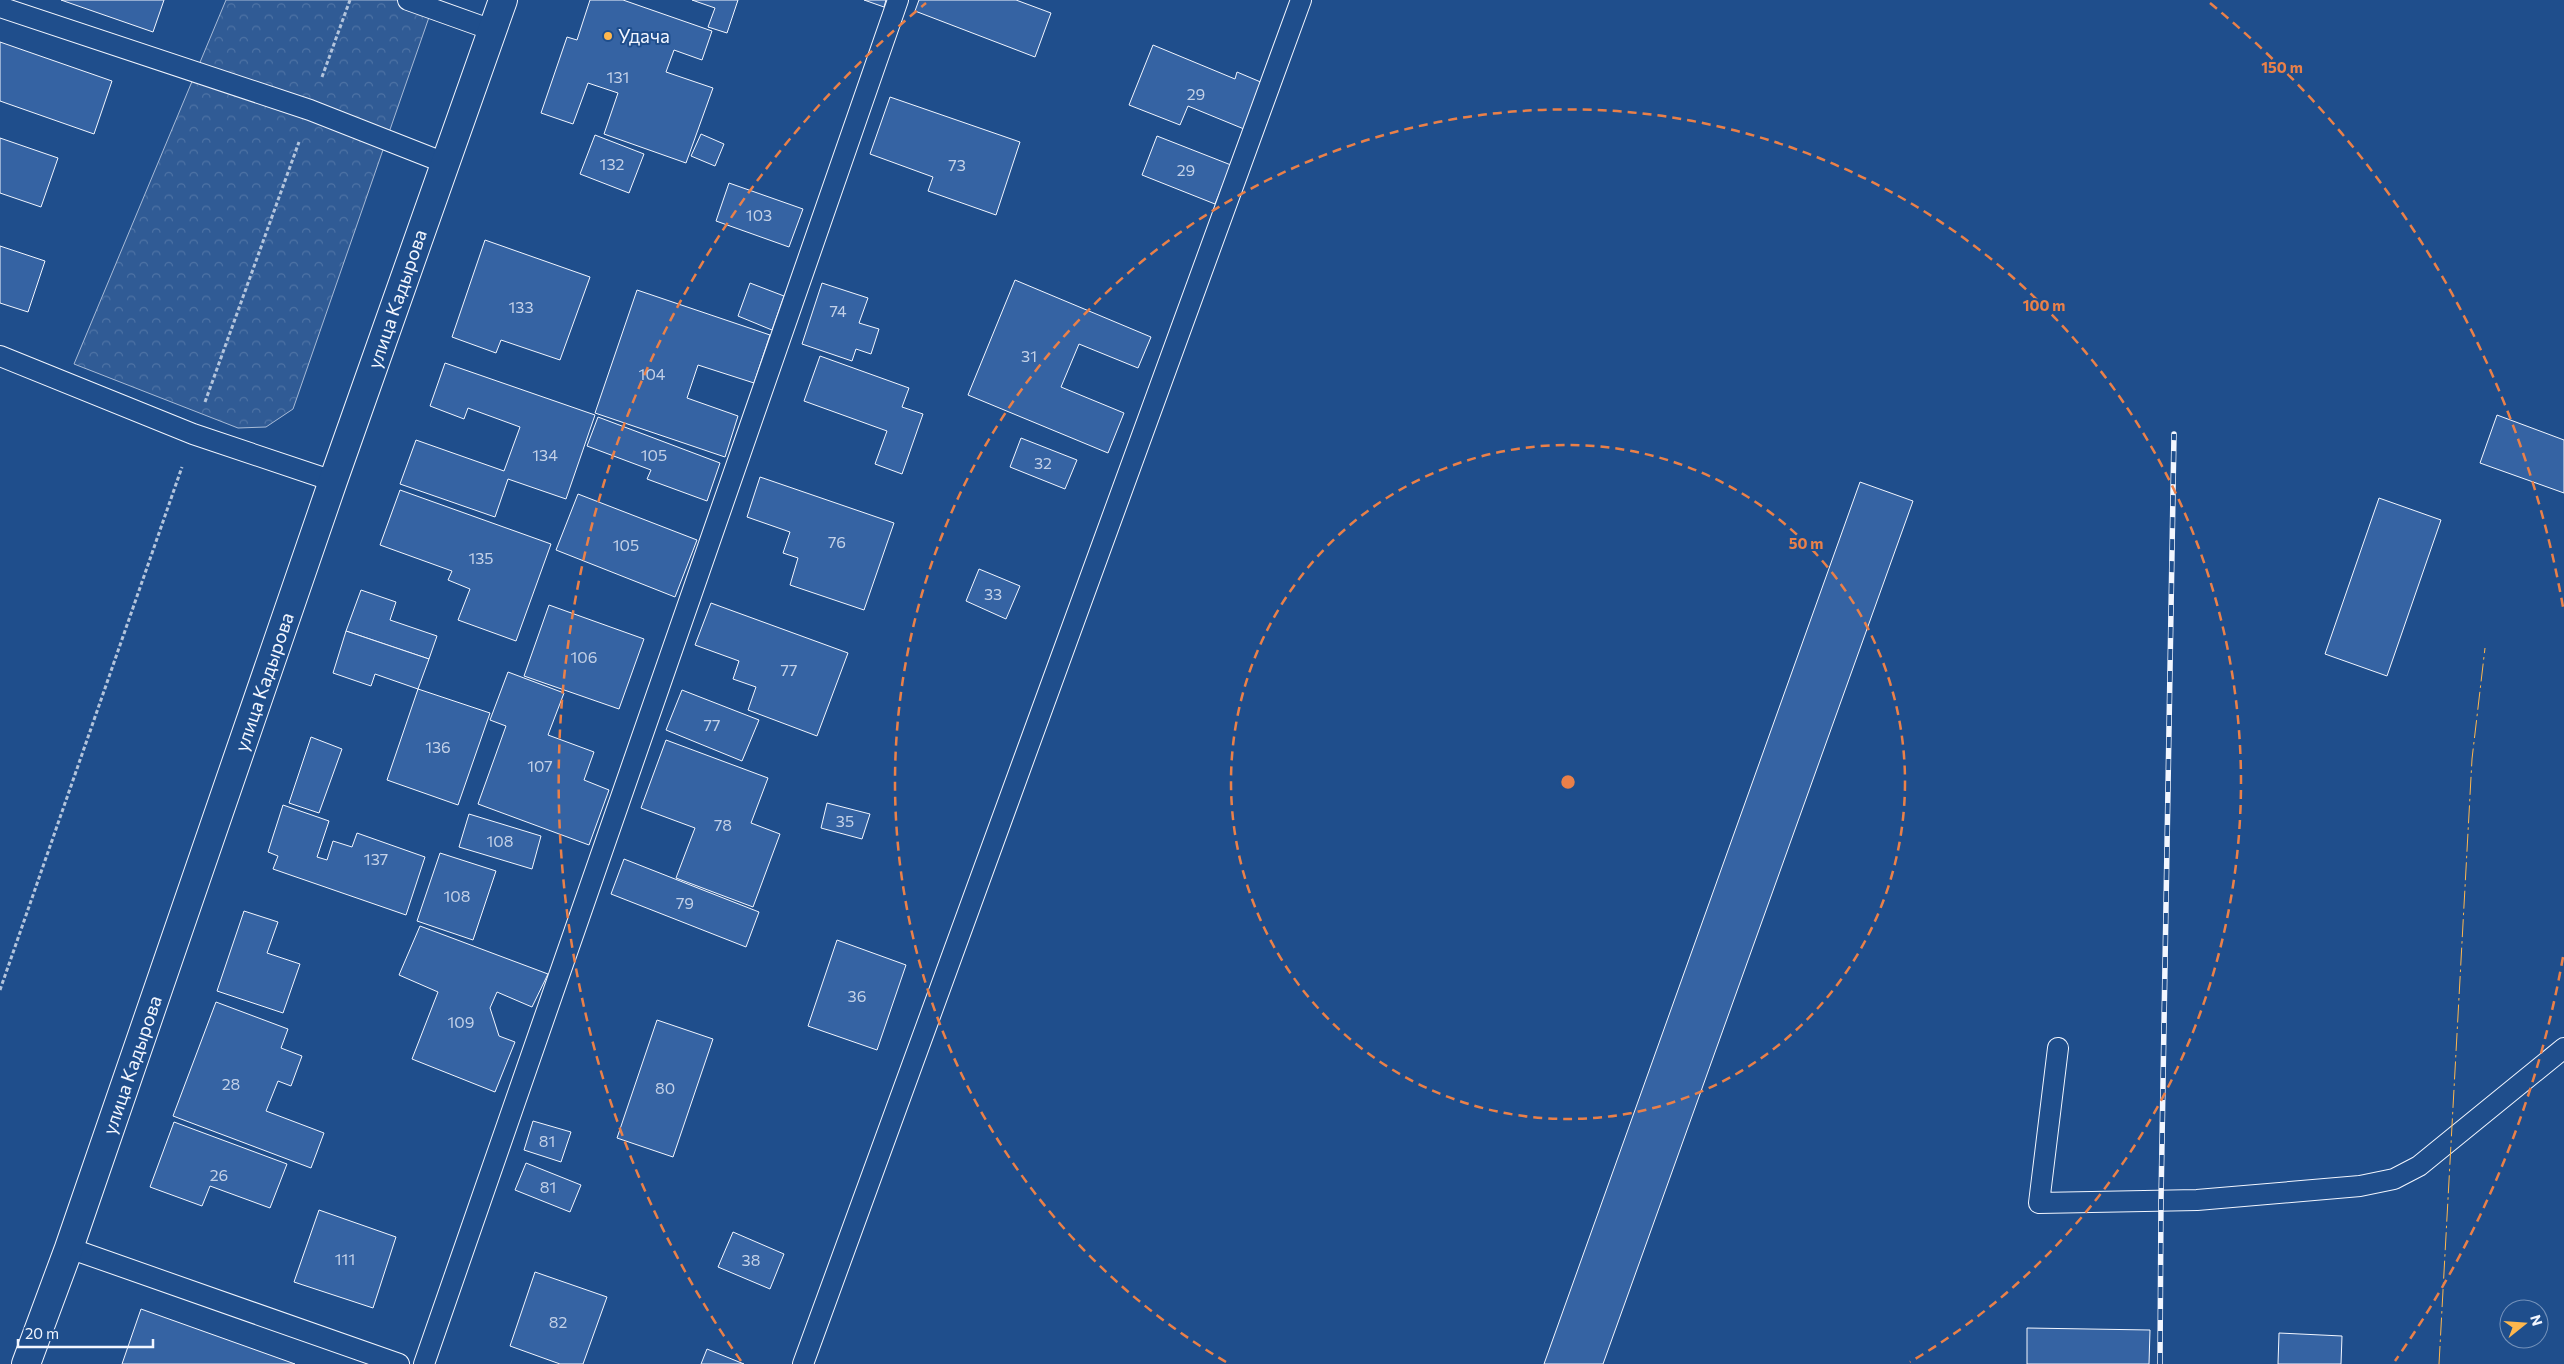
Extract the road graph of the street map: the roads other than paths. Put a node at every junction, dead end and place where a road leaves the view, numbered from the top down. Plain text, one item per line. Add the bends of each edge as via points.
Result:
1 (408, 0) edge
2 (503, 0) edge
3 (898, 0) edge
4 (1301, 0) edge
5 (0, 7) edge
6 (492, 30) junction
7 (445, 163) junction
8 (0, 356) edge
9 (333, 481) junction
10 (2058, 1048) dead end
11 (2564, 1048) edge
12 (69, 1248) junction
13 (26, 1364) edge
14 (399, 1364) edge
15 (424, 1364) edge
16 (803, 1364) edge

1 - 6 lane
2 - 6 street, улица Кадырова
3 - 15 lane
4 - 16 lane
5 - 7 lane via 310,110
6 - 7 street, улица Кадырова
7 - 9 street, улица Кадырова
8 - 9 lane via 193,434
9 - 12 street, улица Кадырова
10 - 11 lane via 2039,1203 2197,1200 2360,1186 2394,1179 2419,1166
12 - 13 street, улица Кадырова
12 - 14 lane

